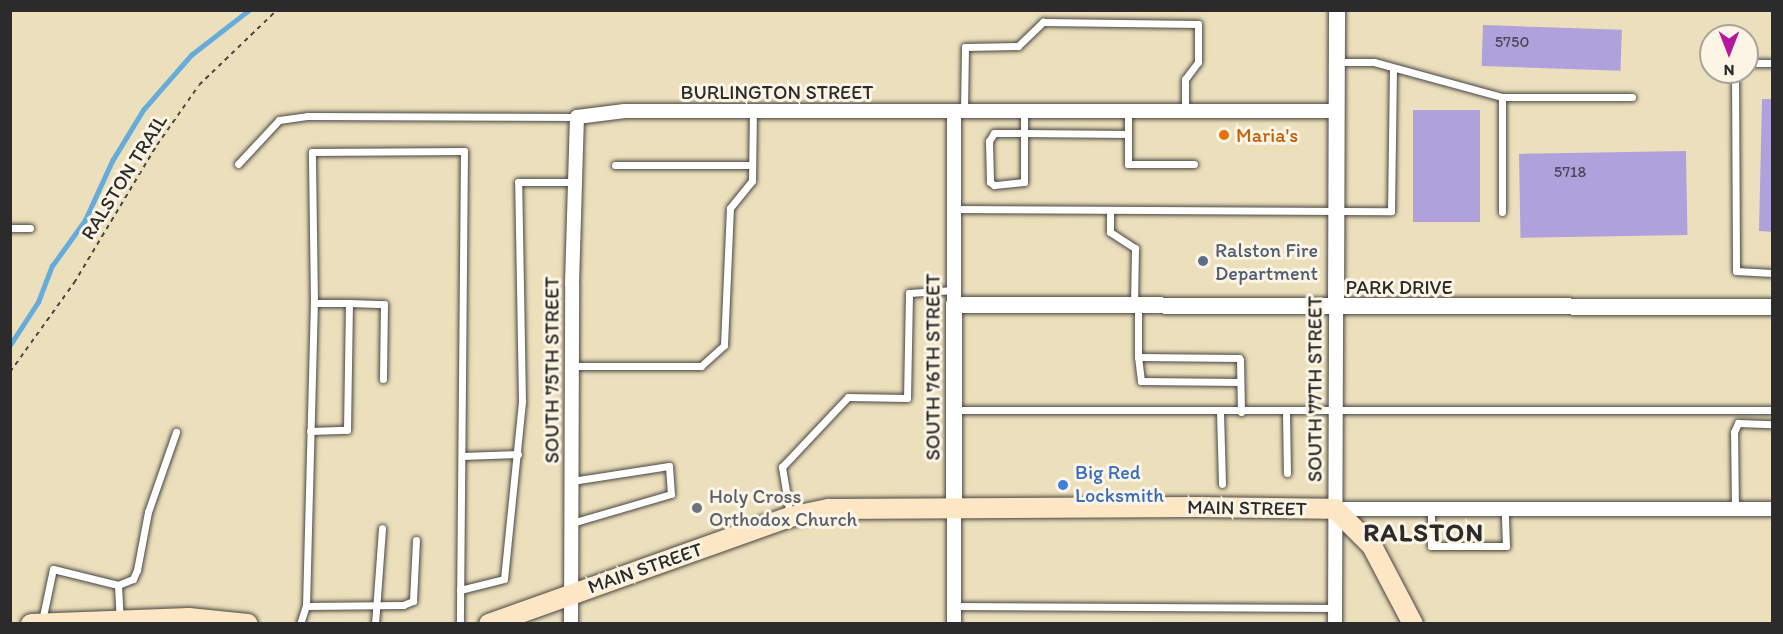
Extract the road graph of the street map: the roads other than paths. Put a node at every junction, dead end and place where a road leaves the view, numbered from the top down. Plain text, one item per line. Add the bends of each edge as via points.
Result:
1 (1337, 10) edge
2 (1336, 62) junction
3 (1393, 68) junction
4 (1735, 84) edge
5 (1502, 97) junction
6 (1632, 97) dead end
7 (959, 111) junction
8 (1024, 111) junction
9 (1128, 111) junction
10 (1185, 111) junction
11 (1336, 111) junction
12 (753, 112) junction
13 (577, 117) junction
14 (1024, 133) junction
15 (1128, 134) junction
16 (238, 164) dead end
17 (1194, 164) dead end
18 (615, 165) dead end
19 (752, 165) junction
20 (574, 182) junction
21 (954, 209) junction
22 (1110, 210) junction
23 (1336, 211) junction
24 (1502, 212) dead end
25 (10, 228) edge
26 (30, 228) dead end
27 (1773, 273) edge
28 (954, 298) junction
29 (314, 303) junction
30 (349, 303) junction
31 (1136, 307) junction
32 (1773, 307) edge
33 (1336, 308) junction
34 (1138, 357) junction
35 (572, 366) junction
36 (383, 379) dead end
37 (1240, 382) junction
38 (954, 410) junction
39 (1754, 410) junction
40 (1773, 410) edge
41 (1220, 412) junction
42 (1241, 412) junction
43 (1286, 412) junction
44 (1336, 412) junction
45 (1754, 424) junction
46 (1773, 424) edge
47 (310, 431) junction
48 (176, 432) dead end
49 (518, 454) junction
50 (462, 456) junction
51 (1287, 473) dead end
52 (572, 481) junction
53 (1222, 484) dead end
54 (954, 508) junction
55 (1335, 509) junction
56 (1431, 509) junction
57 (1505, 509) junction
58 (1735, 509) junction
59 (1773, 509) edge
60 (790, 517) junction
61 (572, 523) junction
62 (382, 528) dead end
63 (416, 540) dead end
64 (118, 585) junction
65 (460, 590) junction
66 (571, 594) junction
67 (379, 605) junction
68 (306, 606) junction
69 (954, 606) junction
70 (1335, 608) junction
71 (120, 621) edge
72 (208, 621) edge
73 (41, 623) edge
74 (31, 624) edge
75 (249, 624) edge
76 (300, 624) edge
77 (375, 624) edge
78 (460, 624) edge
79 (489, 624) edge
80 (571, 624) edge
81 (954, 624) edge
82 (1335, 624) edge
83 (1413, 624) edge

1 - 2 street, SOUTH 77TH STREET
2 - 3 lane via 1374,62
2 - 11 street, SOUTH 77TH STREET
3 - 5 lane
3 - 23 lane via 1391,211
4 - 27 lane via 1736,271
5 - 6 lane
5 - 24 lane
7 - 8 street, BURLINGTON STREET
7 - 10 lane via 965,47 1018,46 1043,22 1198,24 1198,62 1185,79
7 - 12 street, BURLINGTON STREET
7 - 21 street, SOUTH 76TH STREET
8 - 9 street, BURLINGTON STREET
8 - 14 lane
9 - 10 street, BURLINGTON STREET
9 - 15 lane
10 - 11 street, BURLINGTON STREET
11 - 23 street, SOUTH 77TH STREET
12 - 13 street, BURLINGTON STREET via 625,111
12 - 19 lane
13 - 16 lane, BURLINGTON STREET via 307,116 279,120
13 - 20 street, SOUTH 75TH STREET
14 - 14 lane via 1024,182 994,185 990,182 989,141 994,133
14 - 15 lane
15 - 17 lane via 1128,164
18 - 19 lane
19 - 35 lane via 752,181 730,208 723,345 701,366
20 - 35 street, SOUTH 75TH STREET
20 - 49 lane via 518,182 522,401
21 - 22 lane
21 - 28 street, SOUTH 76TH STREET
22 - 23 lane
22 - 31 lane via 1110,232 1135,248
23 - 33 street, SOUTH 77TH STREET
25 - 26 lane
28 - 31 street, PARK DRIVE
28 - 38 street, SOUTH 76TH STREET
28 - 60 lane via 909,293 907,398 848,397 782,467
29 - 30 lane
29 - 47 lane
29 - 50 lane via 312,152 464,151
30 - 36 lane via 384,304
30 - 47 lane via 347,430
31 - 33 street, PARK DRIVE
31 - 34 lane
32 - 33 street, PARK DRIVE
33 - 44 street, SOUTH 77TH STREET
34 - 37 lane via 1141,381
34 - 37 lane via 1234,356 1240,360
35 - 52 street, SOUTH 75TH STREET
37 - 42 lane
38 - 41 lane
38 - 54 street, SOUTH 76TH STREET
39 - 40 lane
39 - 44 lane
39 - 45 lane
41 - 42 lane
41 - 53 lane
42 - 43 lane
43 - 44 lane
43 - 51 lane
44 - 55 street, SOUTH 77TH STREET
45 - 46 lane
45 - 58 lane via 1738,423 1734,432
47 - 68 lane
48 - 64 lane via 148,512 137,570 133,579
49 - 50 lane
49 - 65 lane via 504,579
50 - 65 lane
52 - 61 street, SOUTH 75TH STREET
52 - 61 lane via 669,466 671,494
54 - 55 main road, MAIN STREET
54 - 60 main road, MAIN STREET via 844,508
54 - 69 street, SOUTH 76TH STREET
55 - 56 street, MAIN STREET
55 - 70 street, SOUTH 77TH STREET
55 - 83 main road via 1372,546
56 - 57 street, MAIN STREET
56 - 57 lane via 1431,546 1506,546
57 - 58 street, MAIN STREET
58 - 59 street, MAIN STREET
60 - 66 main road, MAIN STREET
61 - 66 street, SOUTH 75TH STREET
62 - 67 lane
63 - 67 lane via 413,601
64 - 71 lane
64 - 73 lane via 53,569
65 - 78 lane
66 - 79 main road, MAIN STREET
66 - 80 street, SOUTH 75TH STREET
67 - 68 lane
67 - 77 lane
68 - 76 lane
69 - 70 lane
69 - 81 street, SOUTH 76TH STREET
70 - 82 street, SOUTH 77TH STREET
71 - 72 main road
71 - 73 main road
72 - 75 main road
73 - 74 main road

